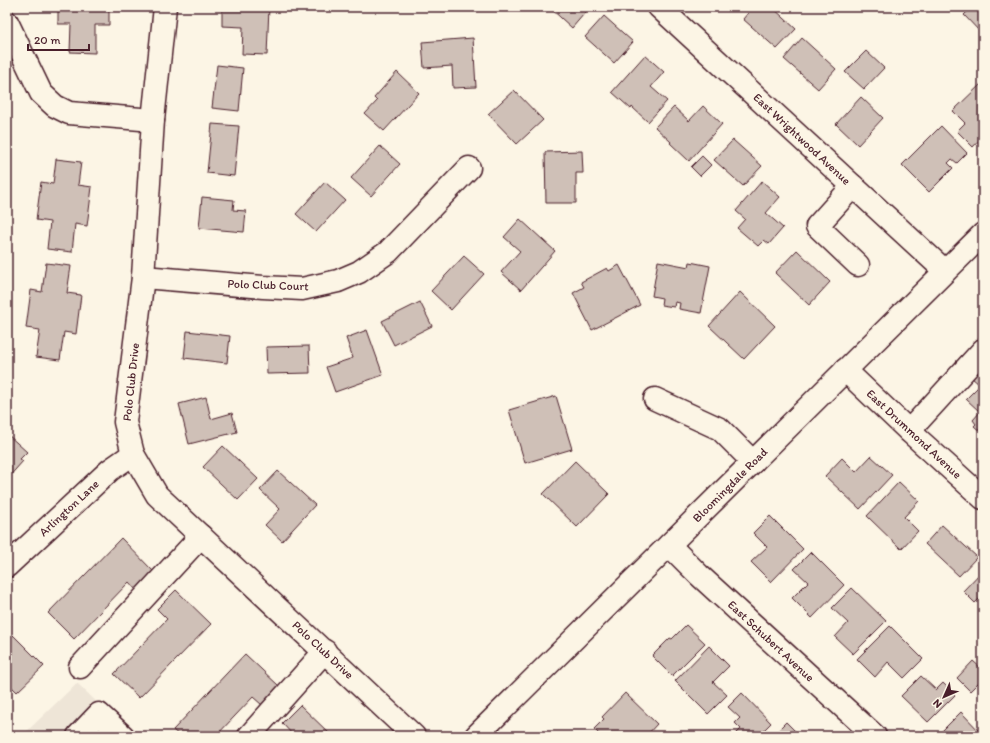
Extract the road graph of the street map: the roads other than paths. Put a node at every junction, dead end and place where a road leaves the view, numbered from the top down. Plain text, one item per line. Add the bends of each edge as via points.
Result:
1 (165, 7) edge
2 (659, 7) edge
3 (7, 22) edge
4 (153, 120) junction
5 (470, 168) dead end
6 (853, 186) junction
7 (983, 234) edge
8 (858, 264) dead end
9 (945, 271) junction
10 (143, 278) junction
11 (983, 350) edge
12 (846, 370) junction
13 (655, 399) dead end
14 (909, 430) junction
15 (133, 454) junction
16 (753, 462) junction
17 (983, 498) edge
18 (201, 536) junction
19 (669, 545) junction
20 (7, 566) edge
21 (325, 652) junction
22 (80, 667) dead end
23 (78, 736) edge
24 (123, 736) edge
25 (249, 736) edge
26 (414, 736) edge
27 (476, 736) edge
28 (875, 736) edge

1 - 4 street, Polo Club Drive
2 - 6 street, East Wrightwood Avenue
3 - 4 street via 41,93 55,106 69,113
4 - 10 street, Polo Club Drive
5 - 10 street, Polo Club Court via 388,252 359,272 338,281 302,289
6 - 8 street via 817,226
6 - 9 street, East Wrightwood Avenue
7 - 9 street, Bloomingdale Road
9 - 12 street, Bloomingdale Road
10 - 15 street, Polo Club Drive via 126,422
11 - 14 street
12 - 14 street, East Drummond Avenue
12 - 16 street, Bloomingdale Road
13 - 16 street via 720,429
14 - 17 street, East Drummond Avenue
15 - 18 street, Polo Club Drive via 157,495
15 - 20 street, Arlington Lane via 110,470
16 - 19 street, Bloomingdale Road
18 - 21 street, Polo Club Drive
18 - 22 street
19 - 27 street, Bloomingdale Road
19 - 28 street, East Schubert Avenue
21 - 25 street
21 - 26 street, Polo Club Drive
23 - 24 street via 100,714

